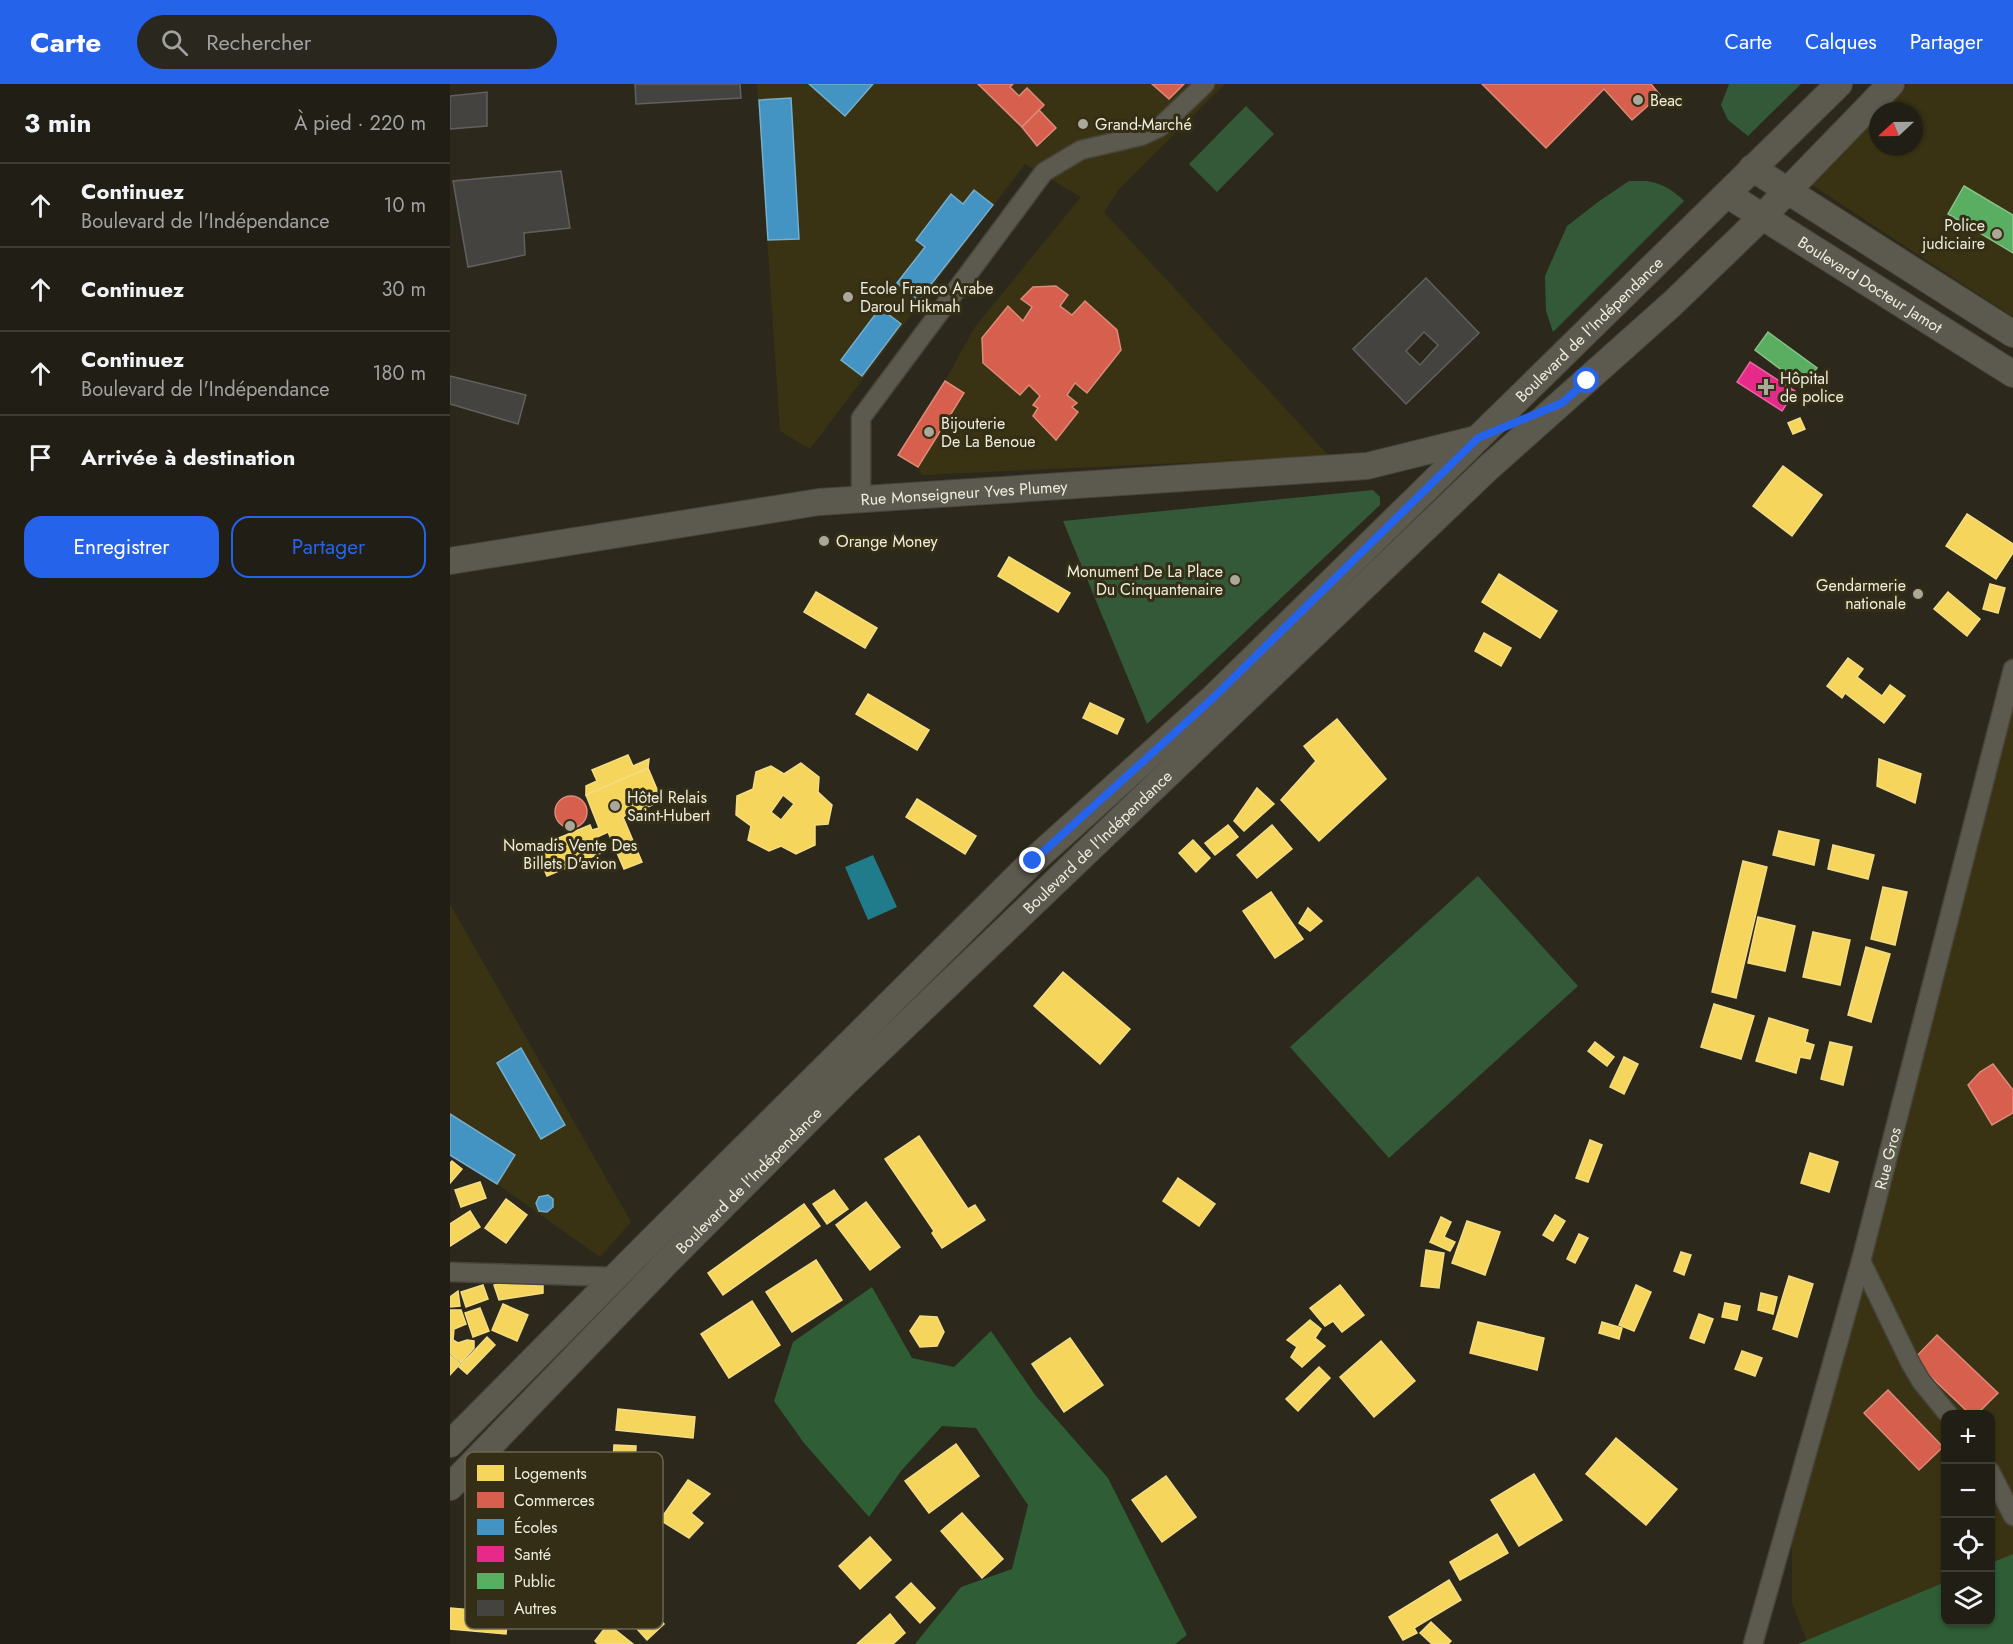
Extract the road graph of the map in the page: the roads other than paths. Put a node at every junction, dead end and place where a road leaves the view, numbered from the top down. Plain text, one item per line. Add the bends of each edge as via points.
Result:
1 (1205, 84) edge
2 (1839, 84) edge
3 (1891, 84) edge
4 (1752, 168) junction
5 (1786, 190) junction
6 (1728, 195) junction
7 (1763, 216) junction
8 (2013, 334) edge
9 (2013, 374) edge
10 (1562, 403) junction
11 (1478, 438) junction
12 (861, 500) junction
13 (450, 561) edge
14 (2013, 669) edge
15 (1861, 1261) junction
16 (450, 1272) edge
17 (617, 1277) junction
18 (1945, 1410) edge
19 (450, 1444) edge
20 (484, 1452) edge
21 (465, 1471) edge
22 (1995, 1481) edge
23 (450, 1487) edge
24 (2013, 1516) edge
25 (1754, 1644) edge

1 - 12 street via 1160,127 1141,136 1081,150 1044,172 861,418
2 - 4 main road, Boulevard de l'Indépendance
3 - 5 main road, Boulevard de l'Indépendance
4 - 5 main road, Boulevard Docteur Jamot
4 - 6 main road, Boulevard de l'Indépendance
5 - 7 main road, Boulevard de l'Indépendance
5 - 8 main road, Boulevard Docteur Jamot
6 - 7 main road, Boulevard Docteur Jamot
6 - 11 main road, Boulevard de l'Indépendance
7 - 9 main road, Boulevard Docteur Jamot
7 - 10 main road, Boulevard de l'Indépendance
10 - 11 main road
10 - 20 main road, Boulevard de l'Indépendance via 1487,469 845,1083
11 - 12 main road, Rue Monseigneur Yves Plumey via 1367,466
11 - 17 main road, Boulevard de l'Indépendance via 1212,699 1033,861
12 - 13 main road, Rue Monseigneur Yves Plumey via 819,502
14 - 15 street, Rue Gros
15 - 18 street via 1911,1364
15 - 25 street, Rue Gros
16 - 17 street
17 - 19 main road, Boulevard de l'Indépendance
21 - 23 main road, Boulevard de l'Indépendance
22 - 24 street

